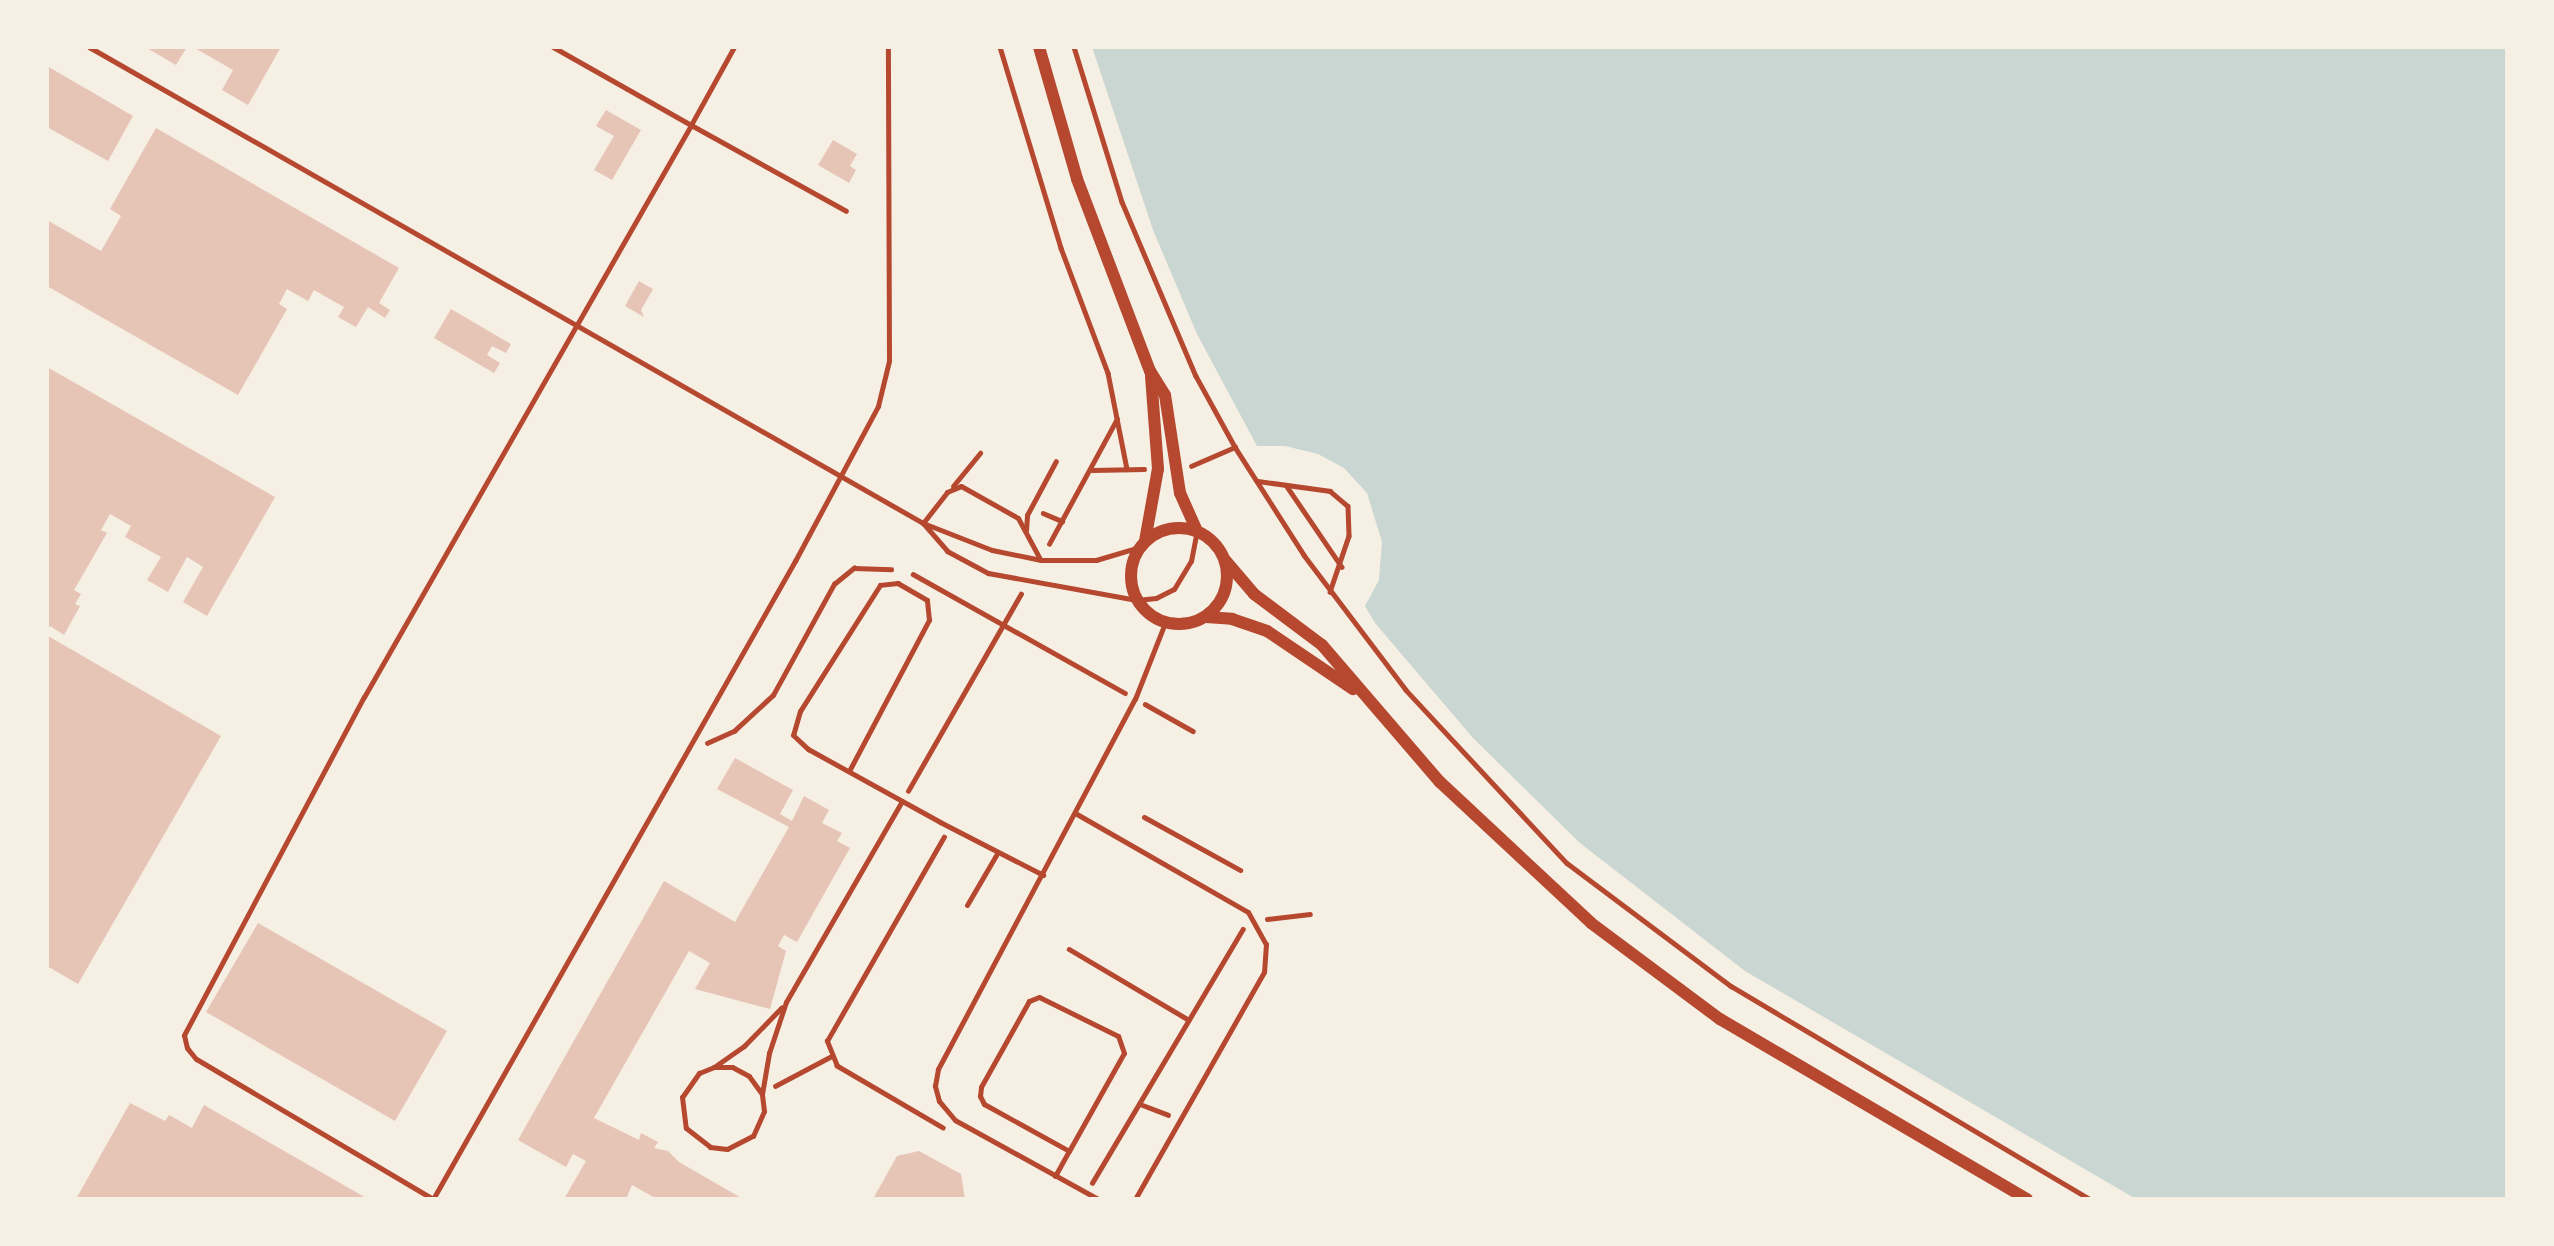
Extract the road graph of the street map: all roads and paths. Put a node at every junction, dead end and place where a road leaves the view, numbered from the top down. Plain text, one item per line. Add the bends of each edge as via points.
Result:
1 (89, 47) edge
2 (553, 47) edge
3 (734, 47) edge
4 (888, 47) edge
5 (1000, 47) edge
6 (1039, 47) edge
7 (1074, 47) edge
8 (691, 125) junction
9 (846, 211) dead end
10 (575, 328) junction
11 (1150, 371) junction
12 (1117, 410) junction
13 (979, 453) dead end
14 (1056, 461) dead end
15 (1127, 469) dead end
16 (842, 478) junction
17 (1257, 481) junction
18 (1285, 484) junction
19 (953, 487) junction
20 (1031, 507) junction
21 (1062, 521) junction
22 (923, 523) junction
23 (1026, 530) junction
24 (1197, 531) junction
25 (1049, 544) dead end
26 (1143, 544) junction
27 (1041, 560) junction
28 (1225, 560) junction
29 (1342, 567) junction
30 (1330, 592) junction
31 (1021, 594) dead end
32 (1136, 600) junction
33 (1206, 617) junction
34 (1165, 623) junction
35 (1358, 691) junction
36 (849, 771) junction
37 (902, 801) junction
38 (1076, 813) junction
39 (1144, 817) dead end
40 (950, 827) junction
41 (998, 852) junction
42 (1241, 870) dead end
43 (1043, 875) junction
44 (967, 905) dead end
45 (1310, 914) dead end
46 (1256, 922) junction
47 (1069, 949) dead end
48 (786, 1002) junction
49 (1189, 1020) junction
50 (830, 1057) junction
51 (714, 1066) junction
52 (762, 1094) junction
53 (1140, 1104) junction
54 (1180, 1120) junction
55 (956, 1135) dead end
56 (1069, 1151) junction
57 (1055, 1176) junction
58 (1087, 1194) junction
59 (433, 1199) edge
60 (1098, 1199) edge
61 (1135, 1199) edge
62 (2027, 1199) edge
63 (2091, 1199) edge

1 - 10 lane
2 - 8 lane
3 - 8 lane
4 - 16 lane via 889,361 875,414
5 - 12 path via 1038,180
6 - 11 street via 1077,179
7 - 17 path via 1118,190 1172,326
8 - 9 lane
8 - 10 lane
10 - 16 lane
10 - 59 lane via 364,697 184,1035 196,1059
11 - 24 street via 1165,395 1180,493
11 - 26 street via 1158,469
12 - 15 path
12 - 21 path via 1112,434
13 - 19 lane
14 - 20 lane
16 - 22 lane
16 - 59 lane
17 - 18 path
17 - 30 path
18 - 29 path
18 - 29 path via 1330,491 1348,506 1351,521
19 - 22 lane
19 - 23 lane via 990,499 1011,512
20 - 21 path
20 - 23 lane
21 - 25 path
22 - 27 lane via 992,550
22 - 32 lane via 947,551 988,573
23 - 27 lane
24 - 26 street via 1170,528
24 - 28 street via 1209,537
24 - 32 lane via 1191,562 1174,589 1156,598
26 - 27 lane via 1096,560
26 - 32 street via 1132,564
28 - 33 street via 1226,592
28 - 35 street via 1254,594 1322,645
29 - 30 path
30 - 63 path via 1406,690 1567,863 1731,986
31 - 37 path
32 - 34 street via 1148,614
33 - 34 street via 1193,623
33 - 35 street via 1231,619 1267,631
34 - 38 lane via 1135,699
35 - 62 street via 1495,837 1626,952 1763,1046
36 - 36 lane via 808,749 793,735 793,727 880,585 898,583 927,600 929,620
36 - 37 lane
37 - 40 lane
37 - 48 lane
38 - 43 lane
38 - 46 lane via 1225,897
39 - 42 lane
40 - 41 lane
40 - 50 path via 828,1035
41 - 43 lane
41 - 44 lane
43 - 57 lane via 938,1069 935,1086 939,1101 955,1120
45 - 46 path via 1280,914
46 - 49 path via 1242,931
46 - 54 lane via 1266,944 1264,972
47 - 49 path
48 - 51 lane via 757,1035
48 - 52 lane via 769,1053
49 - 53 path
50 - 52 path
50 - 55 path via 837,1066
51 - 52 lane via 742,1071
51 - 52 lane via 699,1073 682,1097 685,1128 696,1140 710,1147 740,1146 761,1124
53 - 54 path
53 - 58 path
54 - 61 lane
56 - 56 lane via 1124,1053 1123,1045 1118,1037 1039,997 1029,1001 980,1096 984,1104
56 - 57 lane
57 - 58 lane
58 - 60 lane

